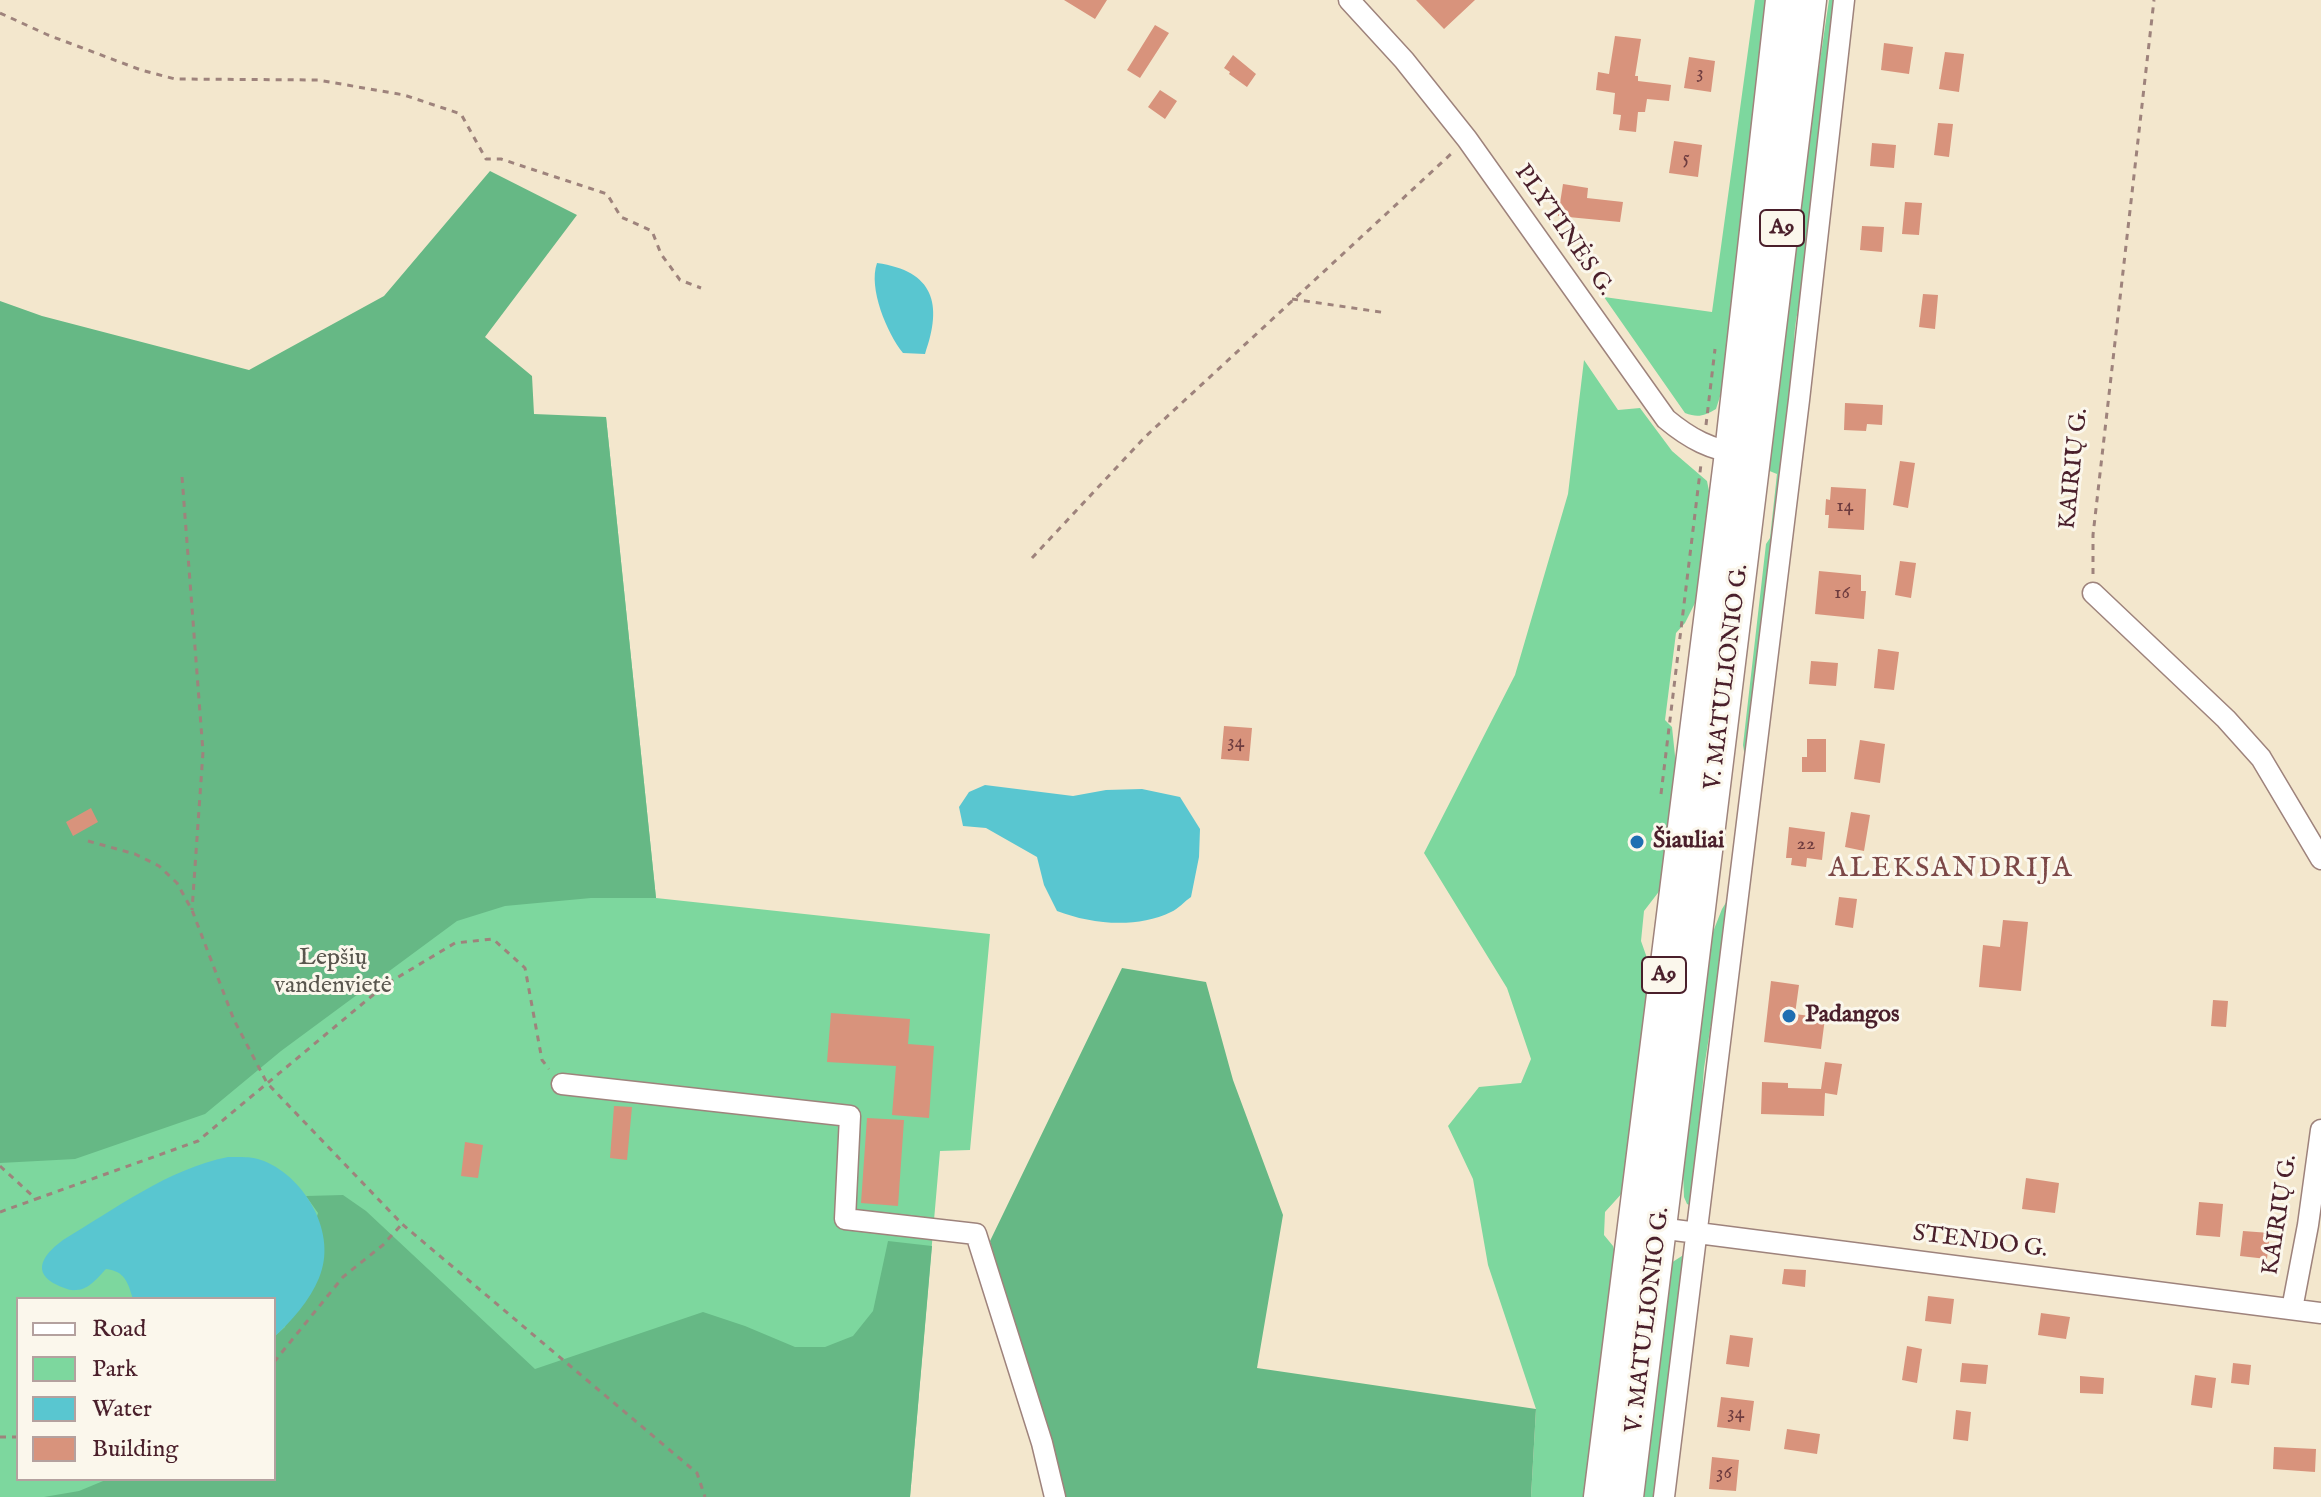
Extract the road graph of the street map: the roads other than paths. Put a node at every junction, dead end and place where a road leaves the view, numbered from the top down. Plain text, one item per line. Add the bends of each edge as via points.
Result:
1 (1349, 0) edge
2 (1782, 0) edge
3 (1810, 0) edge
4 (1844, 0) edge
5 (1743, 454) junction
6 (2093, 593) road end
7 (2321, 859) edge
8 (562, 1084) road end
9 (2321, 1130) edge
10 (1647, 1226) junction
11 (1696, 1233) junction
12 (2292, 1309) junction
13 (2321, 1313) edge
14 (1055, 1497) edge
15 (1600, 1497) edge
16 (1627, 1497) edge
17 (1664, 1497) edge

1 - 5 street, PLYTINĖS G. via 1467,139 1666,419 1703,445
2 - 5 highway, V. MATULIONIO G. / A9
3 - 5 highway, V. MATULIONIO G. / A9
4 - 11 street
5 - 10 highway, V. MATULIONIO G. / A9
6 - 7 street via 2261,758
8 - 14 street via 850,1116 845,1219 976,1234
9 - 12 street, KAIRIŲ G.
10 - 11 street, STENDO G.
10 - 15 highway, V. MATULIONIO G. / A9
10 - 16 highway, V. MATULIONIO G. / A9
11 - 12 street, STENDO G.
11 - 17 street
12 - 13 street, STENDO G.

